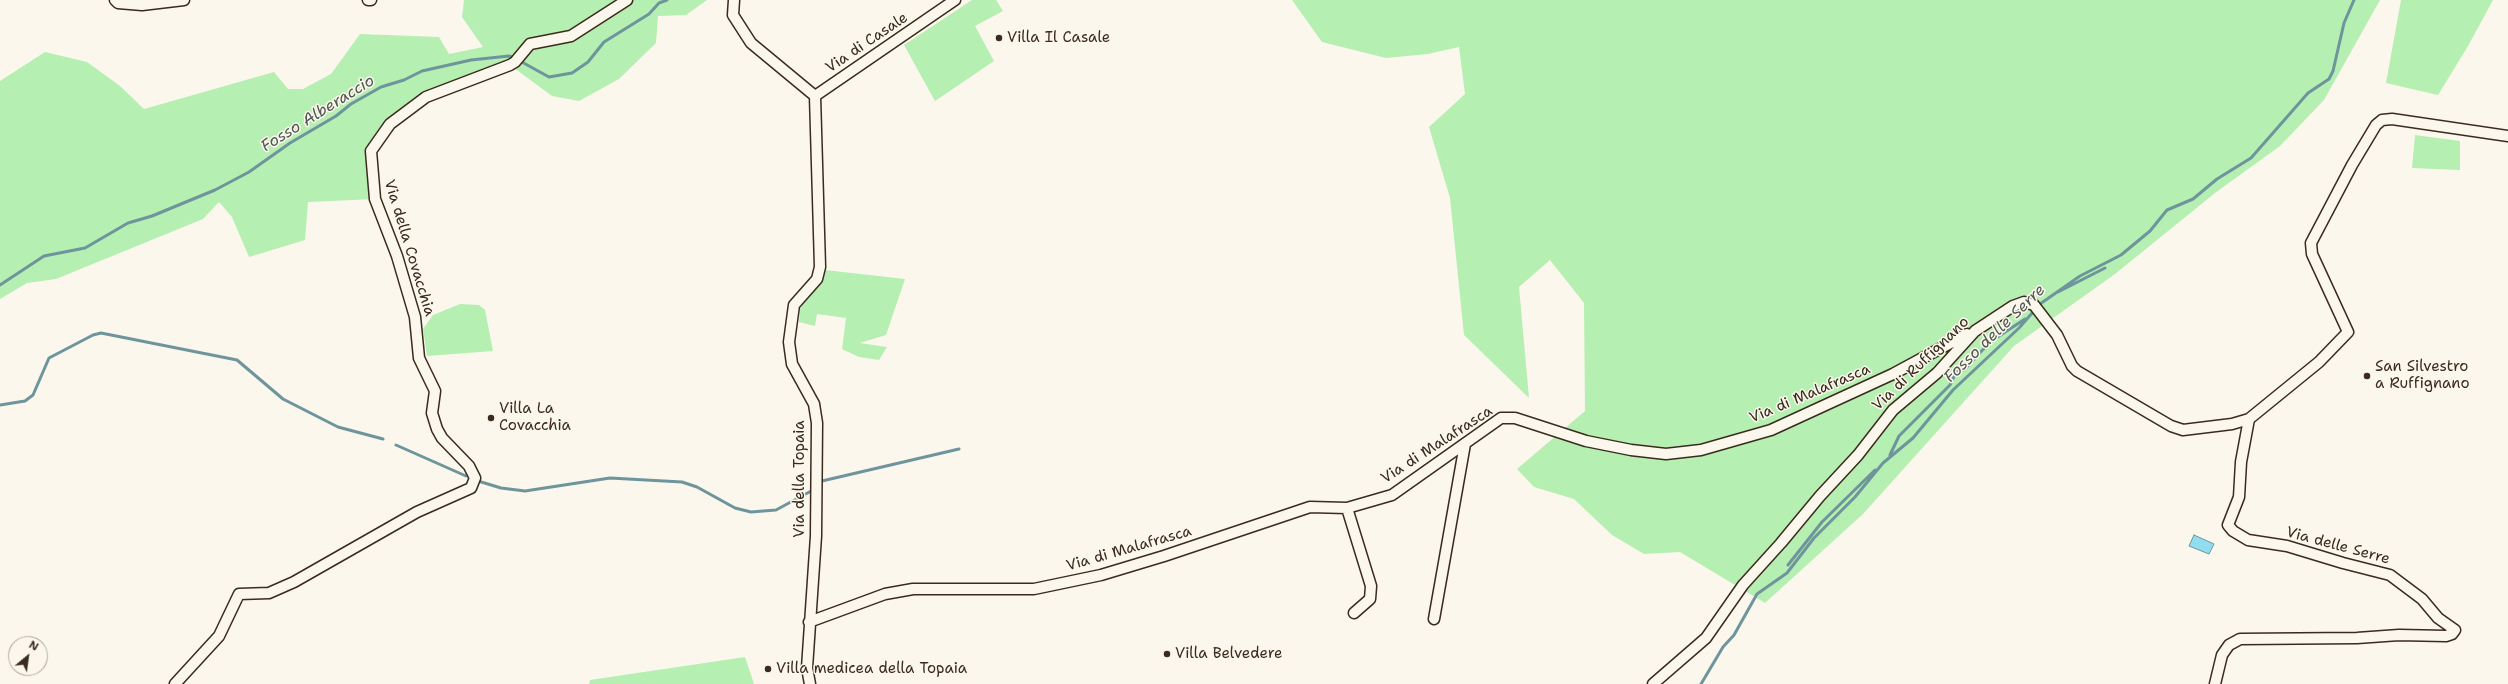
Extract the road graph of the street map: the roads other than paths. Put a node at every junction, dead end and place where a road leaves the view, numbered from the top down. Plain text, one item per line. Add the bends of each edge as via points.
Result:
1 (115, 0) edge
2 (184, 0) edge
3 (368, 0) edge
4 (371, 0) edge
5 (627, 0) edge
6 (734, 0) edge
7 (955, 0) edge
8 (814, 96) junction
9 (2508, 136) edge
10 (1974, 331) junction
11 (2249, 419) junction
12 (1465, 444) junction
13 (1347, 508) junction
14 (1354, 612) dead end
15 (1434, 619) dead end
16 (809, 622) junction
17 (175, 684) edge
18 (810, 684) edge
19 (1653, 684) edge
20 (2215, 684) edge

1 - 2 street via 118,3 142,5
3 - 4 street
5 - 17 street, Via della Covacchia via 571,36 530,44 518,58 426,97 390,124 371,151 375,199 397,256 415,317 419,358 435,392 434,418 442,438 469,466 475,478 470,488 417,512 294,582 269,593 239,594 219,636
6 - 8 street via 733,14 751,43
7 - 8 street, Via di Casale
8 - 16 street, Via della Topaia via 820,267 817,279 794,305 789,342 792,364 814,404 817,422 816,536
9 - 11 street, Via di Ruffignano via 2392,119 2382,120 2376,125 2311,243 2312,254 2348,332 2319,362
10 - 11 street, Via di Ruffignano via 2024,302 2037,309 2057,335 2077,371 2171,426 2184,430 2232,424
10 - 12 street, Via di Malafrasca via 1893,374 1771,430 1701,450 1666,454 1631,450 1586,441 1515,418 1501,418
10 - 19 street, Via di Ruffignano via 1936,373 1893,410 1858,455 1743,585 1706,638
11 - 20 street, Via delle Serre via 2241,462 2239,497 2228,525 2233,531 2248,540 2287,546 2390,575 2422,599 2438,618 2455,630 2446,636 2240,639 2229,645 2222,655
12 - 13 street, Via di Malafrasca via 1392,495
12 - 15 street
13 - 14 street via 1371,586 1370,599
13 - 16 street, Via di Malafrasca via 1310,507 1101,575 1034,589 913,589 885,594
16 - 18 street, Via della Topaia via 807,668

